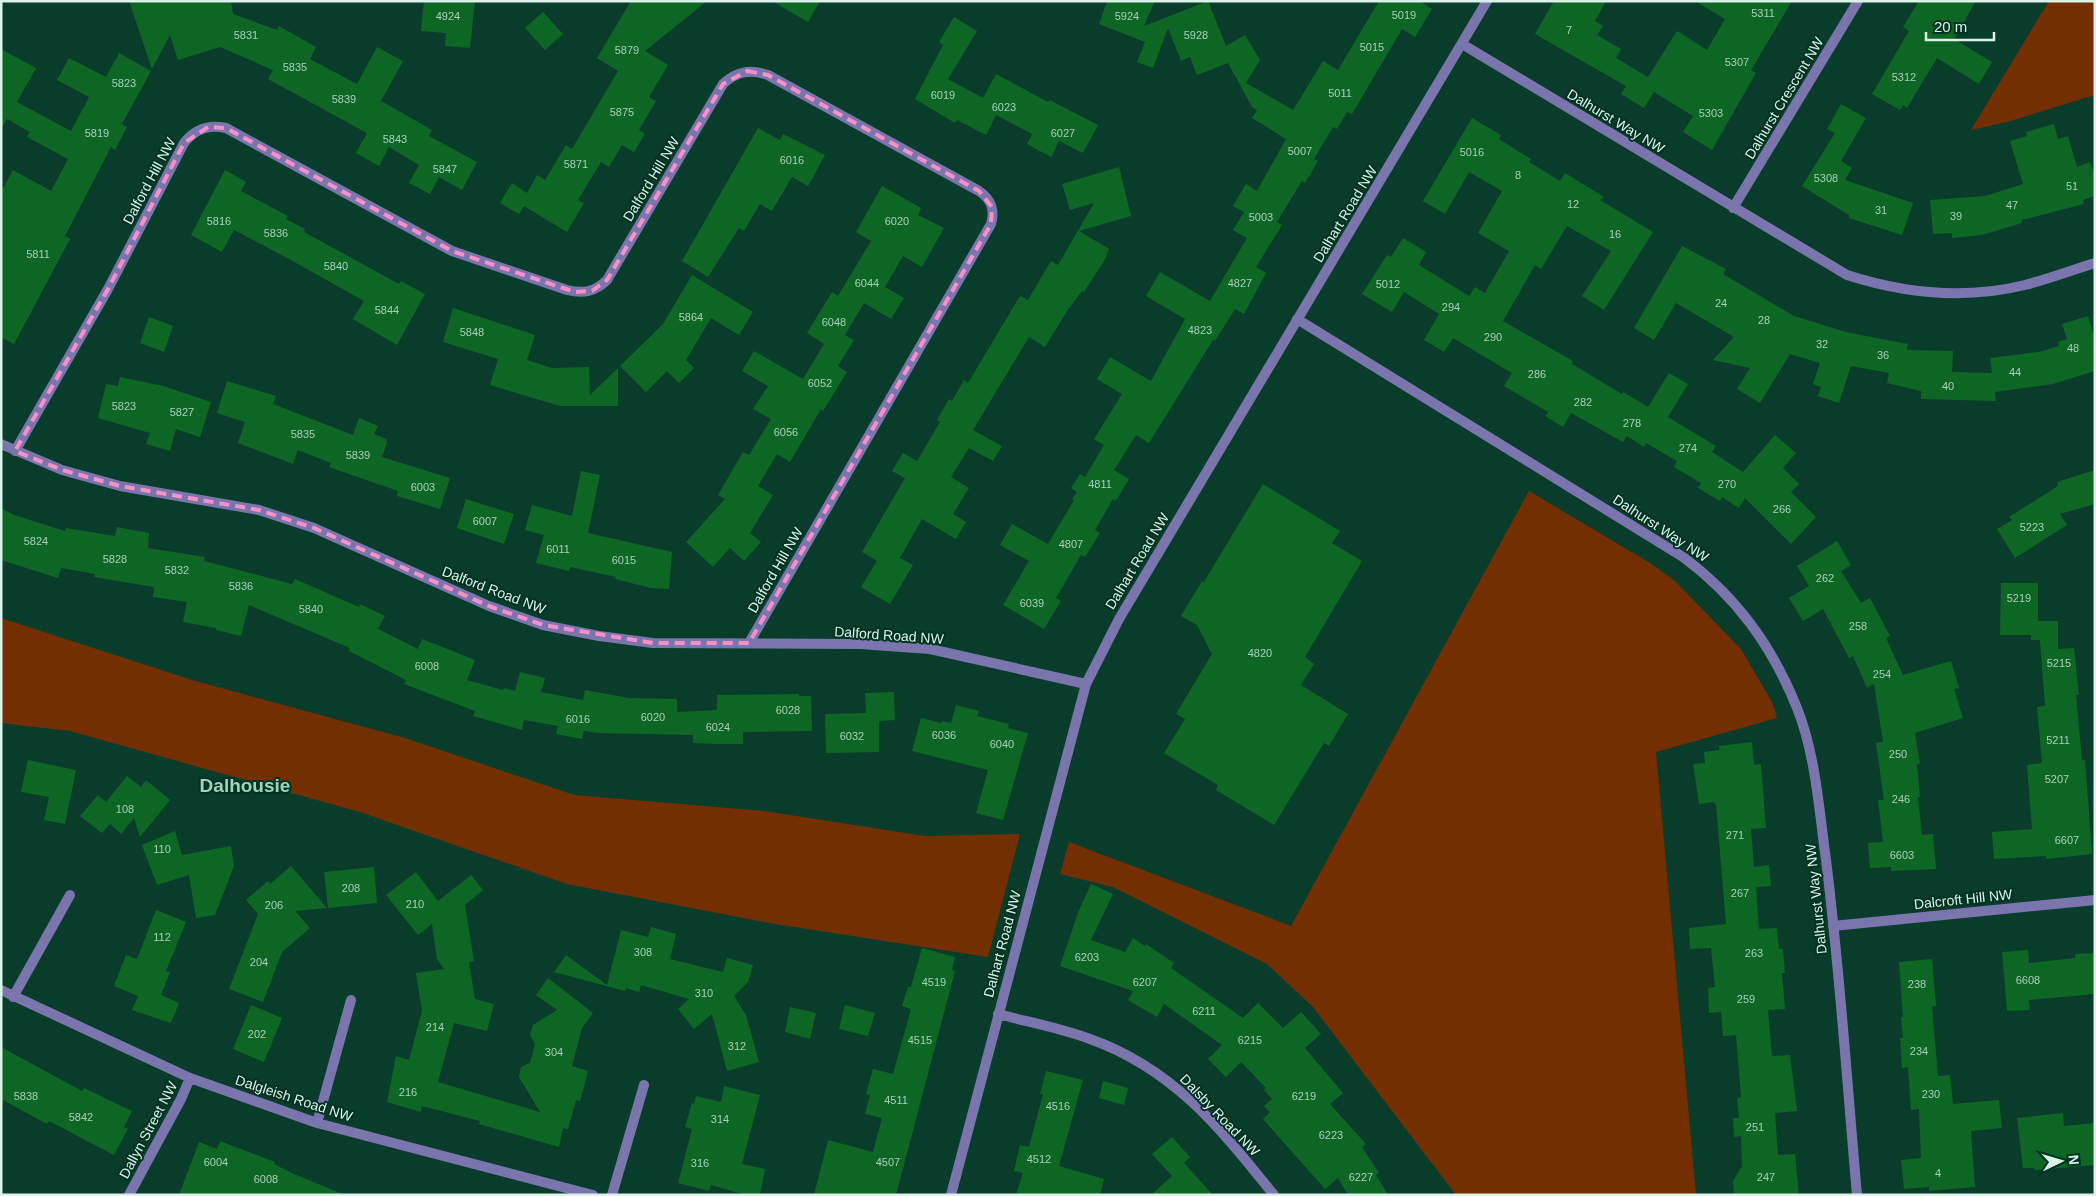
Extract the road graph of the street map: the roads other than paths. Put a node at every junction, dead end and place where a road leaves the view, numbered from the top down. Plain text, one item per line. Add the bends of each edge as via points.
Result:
1 (1487, 1) edge
2 (1858, 1) edge
3 (1462, 44) junction
4 (1733, 208) junction
5 (2095, 263) edge
6 (1297, 320) junction
7 (1, 444) edge
8 (15, 451) junction
9 (749, 643) junction
10 (1086, 684) junction
11 (70, 895) dead end
12 (2095, 900) edge
13 (1834, 926) junction
14 (1, 990) edge
15 (13, 996) junction
16 (351, 1000) dead end
17 (998, 1014) junction
18 (190, 1078) junction
19 (644, 1085) dead end
20 (317, 1123) junction
21 (128, 1195) edge
22 (592, 1195) edge
23 (612, 1195) edge
24 (951, 1195) edge
25 (1274, 1195) edge
26 (1857, 1195) edge

1 - 3 street, Dalhart Road NW
2 - 4 street, Dalhurst Crescent NW
3 - 4 street, Dalhurst Way NW
3 - 6 street, Dalhart Road NW
4 - 5 street, Dalhurst Way NW via 1847,275 1906,290 1952,294 1997,290 2026,285
6 - 10 street, Dalhart Road NW via 1110,634
6 - 13 street, Dalhurst Way NW via 1661,542 1703,571 1737,605 1774,658 1798,710 1809,746
7 - 8 street, Dalford Road NW
8 - 9 street, Dalford Road NW via 62,470 120,486 278,516 314,528 489,606 543,624 653,643
8 - 9 street, Dalford Hill NW via 108,289 184,143 198,130 226,128 452,251 567,290 584,292 601,286 607,280 723,84 738,74 758,72 979,191 990,200 993,216
9 - 10 street, Dalford Road NW via 860,644 930,649
10 - 17 street, Dalhart Road NW
11 - 15 street
12 - 13 street, Dalcroft Hill NW
13 - 26 street, Dalhurst Way NW
14 - 15 street, Dalgleish Road NW
15 - 18 street, Dalgleish Road NW
16 - 20 street
17 - 24 street, Dalhart Road NW
17 - 25 street, Dalsby Road NW via 1090,1039 1152,1068 1184,1092
18 - 20 street, Dalgleish Road NW
18 - 21 street, Dallyn Street NW
19 - 23 street
20 - 22 street, Dalgleish Road NW

